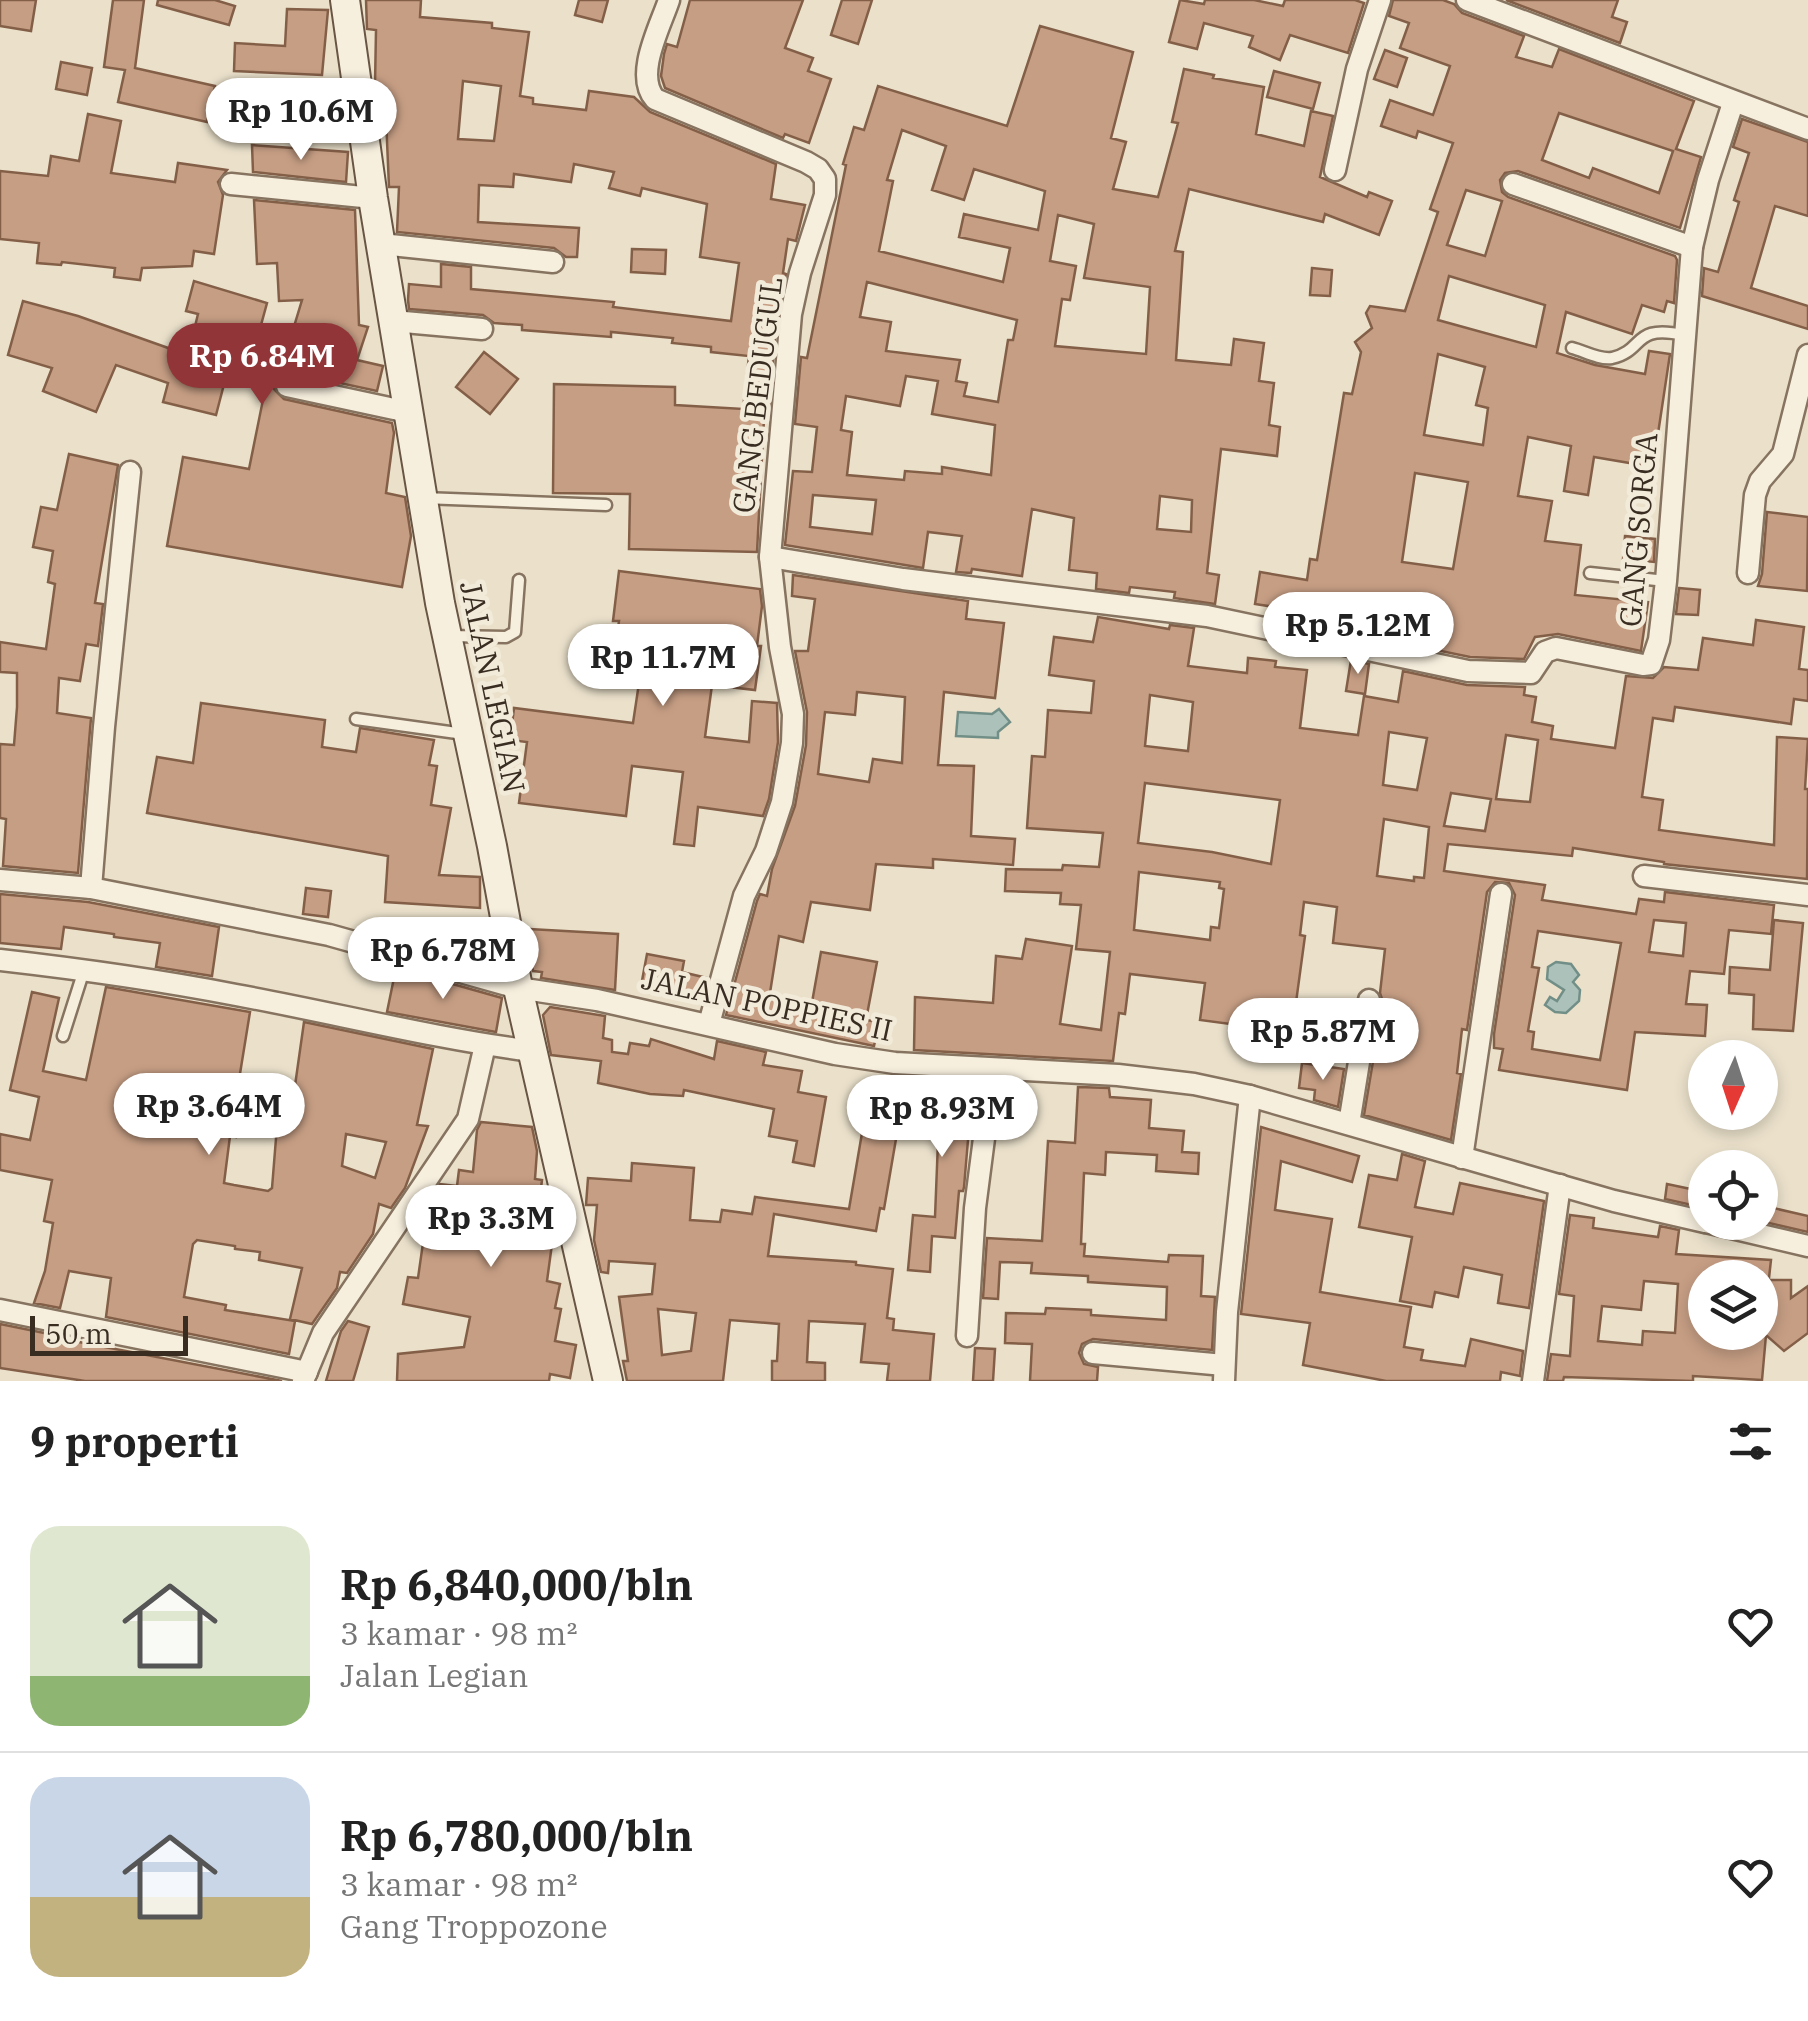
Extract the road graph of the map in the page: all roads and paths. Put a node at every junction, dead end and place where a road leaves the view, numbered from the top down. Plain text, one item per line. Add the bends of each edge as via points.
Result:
1 (345, 0) edge
2 (669, 0) edge
3 (1380, 0) edge
4 (1478, 2) edge
5 (1734, 102) junction
6 (1808, 129) edge
7 (1335, 170) dead end
8 (232, 184) dead end
9 (1513, 184) dead end
10 (373, 198) junction
11 (381, 244) junction
12 (1692, 247) junction
13 (553, 262) dead end
14 (392, 322) junction
15 (482, 328) dead end
16 (1686, 336) junction
17 (1572, 348) dead end
18 (1808, 355) edge
19 (287, 386) dead end
20 (408, 412) junction
21 (130, 472) dead end
22 (422, 498) junction
23 (606, 505) dead end
24 (770, 556) junction
25 (1590, 573) dead end
26 (1748, 573) dead end
27 (518, 580) dead end
28 (1666, 581) junction
29 (447, 636) junction
30 (356, 719) dead end
31 (469, 735) junction
32 (1644, 876) dead end
33 (0, 880) edge
34 (91, 888) junction
35 (1501, 894) dead end
36 (1808, 894) edge
37 (0, 960) edge
38 (84, 969) junction
39 (518, 988) junction
40 (1368, 1000) dead end
41 (709, 1024) junction
42 (63, 1036) dead end
43 (485, 1045) junction
44 (532, 1051) junction
45 (993, 1068) junction
46 (1250, 1096) junction
47 (1349, 1124) junction
48 (1462, 1158) junction
49 (1560, 1185) junction
50 (1688, 1218) edge
51 (1778, 1239) edge
52 (1808, 1246) edge
53 (0, 1310) edge
54 (967, 1336) dead end
55 (1093, 1353) dead end
56 (1224, 1373) edge
57 (305, 1377) edge
58 (608, 1381) edge
59 (1533, 1381) edge

1 - 10 main road, JALAN LEGIAN
2 - 24 street, GANG BEDUGUL via 646,72 655,99 806,162 825,180 791,314
3 - 7 street
4 - 5 street
5 - 6 street
5 - 12 street, GANG SORGA
8 - 10 street
9 - 12 street
10 - 11 main road, JALAN LEGIAN
11 - 13 street
11 - 14 main road, JALAN LEGIAN
12 - 16 street, GANG SORGA
14 - 15 street
14 - 20 main road, JALAN LEGIAN
16 - 17 lane via 1660,330 1614,358
16 - 28 street, GANG SORGA
18 - 26 street via 1782,454 1755,495
19 - 20 street
20 - 22 main road, JALAN LEGIAN
21 - 34 street
22 - 23 lane
22 - 29 main road, JALAN LEGIAN
24 - 28 street, GANG SORGA via 1207,616 1468,671 1522,675 1556,648 1651,664
24 - 41 street via 792,743 782,802 744,896
25 - 28 lane
27 - 29 lane via 515,632
29 - 31 main road, JALAN LEGIAN
30 - 31 lane
31 - 39 main road, JALAN LEGIAN
32 - 36 street
33 - 34 street, JALAN POPPIES II
34 - 39 street, JALAN POPPIES II via 330,935
35 - 48 street
37 - 38 street
38 - 42 lane
38 - 43 street
39 - 41 street, JALAN POPPIES II
39 - 44 main road, JALAN LEGIAN
40 - 47 street
41 - 45 street, JALAN POPPIES II via 835,1054
43 - 44 street
43 - 57 street via 468,1119 340,1306
44 - 58 main road, JALAN LEGIAN
45 - 46 street, JALAN POPPIES II via 1194,1084
45 - 54 street
46 - 47 street, JALAN POPPIES II
46 - 56 street
47 - 48 street, JALAN POPPIES II
48 - 49 street, JALAN POPPIES II
49 - 50 street, JALAN POPPIES II
49 - 59 street
51 - 52 street, JALAN POPPIES II
53 - 57 street
55 - 56 street

